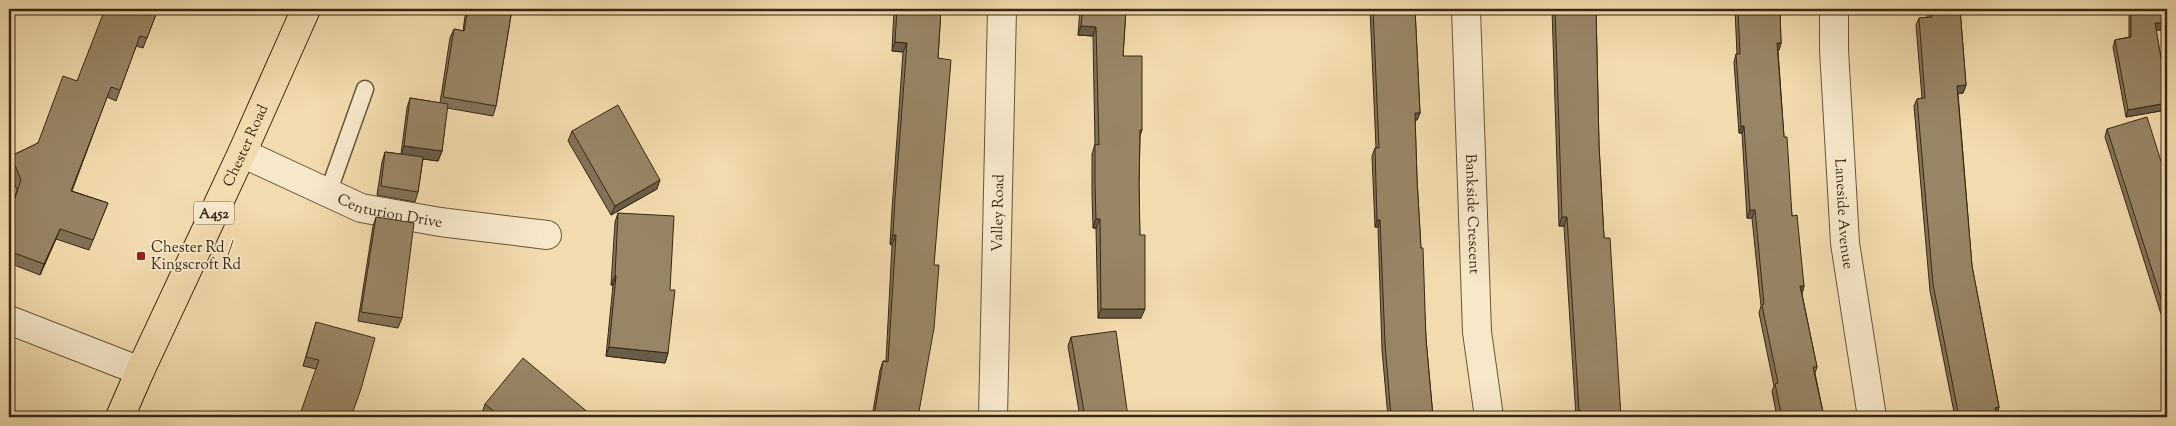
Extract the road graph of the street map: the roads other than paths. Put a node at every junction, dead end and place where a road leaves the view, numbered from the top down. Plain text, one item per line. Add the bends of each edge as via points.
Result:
1 (306, 9) edge
2 (1002, 9) edge
3 (1466, 9) edge
4 (1834, 9) edge
5 (365, 89) dead end
6 (242, 153) junction
7 (328, 193) junction
8 (547, 235) dead end
9 (9, 320) edge
10 (140, 371) junction
11 (120, 417) edge
12 (993, 417) edge
13 (1489, 417) edge
14 (1872, 417) edge

1 - 6 highway, Chester Road / A452
2 - 12 street, Valley Road
3 - 13 street, Bankside Crescent via 1477,332
4 - 14 street, Laneside Avenue via 1845,242
5 - 7 lane
6 - 7 street, Centurion Drive
6 - 10 highway, Chester Road / A452
7 - 8 street, Centurion Drive via 361,208 440,222
9 - 10 street
10 - 11 highway, Chester Road / A452

